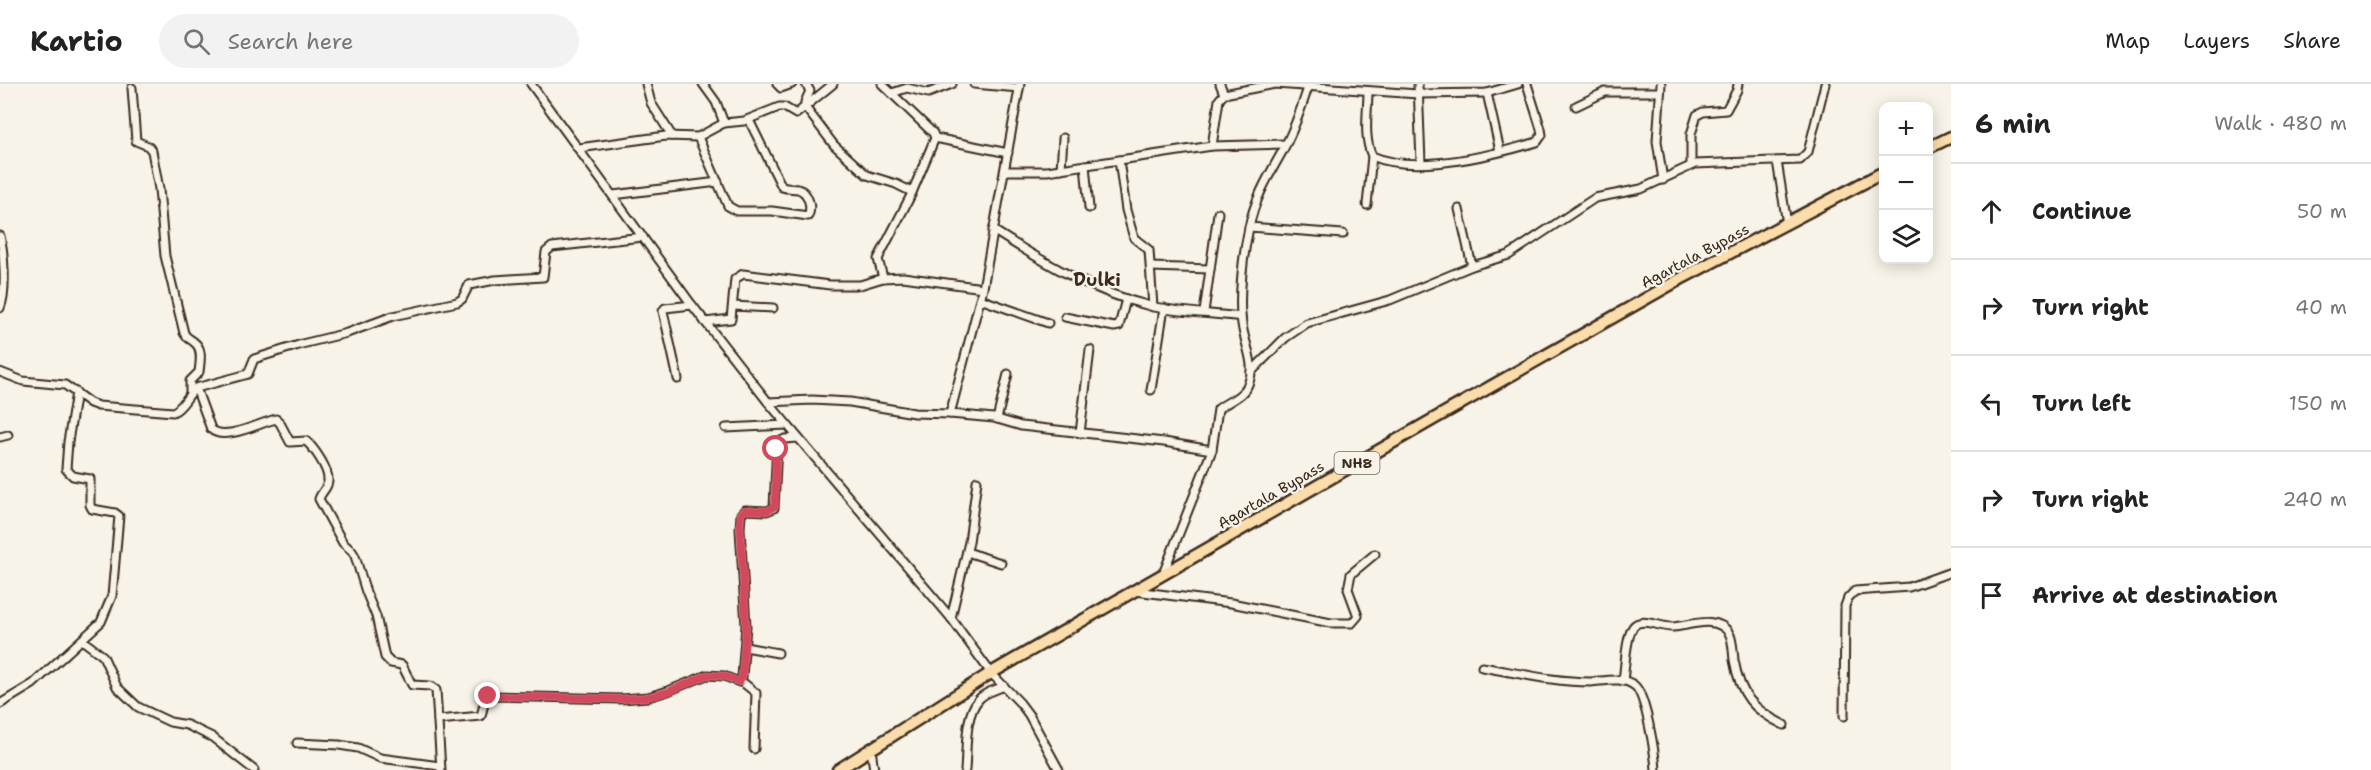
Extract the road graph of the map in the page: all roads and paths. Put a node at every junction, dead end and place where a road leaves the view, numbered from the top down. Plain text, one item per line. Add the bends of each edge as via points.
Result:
1 (531, 84) edge
2 (646, 84) edge
3 (703, 84) edge
4 (777, 84) edge
5 (792, 84) edge
6 (806, 84) edge
7 (833, 84) edge
8 (882, 84) edge
9 (952, 84) edge
10 (974, 84) edge
11 (1220, 84) edge
12 (1418, 84) edge
13 (1458, 84) edge
14 (1518, 84) edge
15 (1527, 84) edge
16 (1738, 84) edge
17 (1825, 84) edge
18 (1308, 85) edge
19 (1020, 86) edge
20 (1331, 86) edge
21 (132, 88) dead end
22 (1377, 88) edge
23 (1660, 88) edge
24 (1489, 89) edge
25 (1368, 91) junction
26 (892, 93) junction
27 (1458, 93) junction
28 (1224, 94) junction
29 (1418, 94) junction
30 (1576, 106) dead end
31 (805, 107) junction
32 (749, 120) junction
33 (724, 123) junction
34 (672, 136) junction
35 (698, 137) junction
36 (1951, 137) edge
37 (935, 138) junction
38 (1063, 138) dead end
39 (1286, 144) junction
40 (1212, 146) junction
41 (1933, 146) edge
42 (579, 148) junction
43 (1500, 151) junction
44 (1008, 153) junction
45 (1372, 156) junction
46 (1119, 160) junction
47 (1777, 161) junction
48 (1421, 163) junction
49 (1085, 165) junction
50 (1691, 165) junction
51 (1061, 169) junction
52 (1005, 171) junction
53 (1879, 175) edge
54 (1663, 180) junction
55 (718, 182) junction
56 (912, 192) junction
57 (613, 195) junction
58 (1367, 205) dead end
59 (1089, 208) dead end
60 (1459, 209) dead end
61 (1218, 213) dead end
62 (1787, 224) junction
63 (1249, 227) junction
64 (993, 230) junction
65 (1342, 234) dead end
66 (0, 236) edge
67 (643, 237) junction
68 (1472, 266) junction
69 (1151, 267) junction
70 (1210, 269) junction
71 (883, 278) junction
72 (983, 288) junction
73 (980, 299) junction
74 (1126, 299) junction
75 (692, 305) junction
76 (733, 306) junction
77 (1153, 307) junction
78 (0, 308) edge
79 (773, 308) dead end
80 (1164, 308) junction
81 (1204, 312) junction
82 (1065, 317) dead end
83 (1241, 317) junction
84 (705, 322) junction
85 (1048, 323) dead end
86 (1090, 350) dead end
87 (0, 372) edge
88 (1251, 372) junction
89 (1008, 374) dead end
90 (678, 380) dead end
91 (193, 390) junction
92 (1151, 390) dead end
93 (76, 392) junction
94 (768, 402) junction
95 (950, 414) junction
96 (997, 419) junction
97 (787, 425) junction
98 (726, 428) dead end
99 (1080, 433) junction
100 (8, 435) dead end
101 (0, 437) edge
102 (798, 438) junction
103 (1212, 450) junction
104 (977, 481) dead end
105 (967, 552) junction
106 (1375, 554) dead end
107 (1001, 563) dead end
108 (1951, 572) edge
109 (1163, 574) junction
110 (1135, 591) junction
111 (951, 618) junction
112 (82, 640) junction
113 (745, 647) junction
114 (778, 653) dead end
115 (1482, 667) dead end
116 (992, 673) junction
117 (741, 681) junction
118 (1623, 681) junction
119 (1004, 686) junction
120 (0, 704) edge
121 (1844, 716) dead end
122 (438, 720) junction
123 (1784, 725) dead end
124 (297, 743) dead end
125 (754, 748) dead end
126 (871, 749) junction
127 (440, 768) edge
128 (254, 770) edge
129 (838, 770) edge
130 (874, 770) edge
131 (965, 770) edge
132 (1059, 770) edge
133 (1656, 770) edge

1 - 42 street
2 - 34 street via 651,103
3 - 33 street
4 - 5 street via 781,88
6 - 31 street via 810,91
7 - 31 street
8 - 26 street
9 - 26 street via 928,93 907,88
10 - 19 street
11 - 28 street
12 - 29 street
13 - 27 street
14 - 24 street
15 - 43 street via 1541,138
16 - 50 street via 1726,110 1697,115 1691,134
17 - 47 street via 1805,157
18 - 20 street
18 - 28 street via 1275,84
18 - 39 street
19 - 44 street
20 - 25 street
21 - 91 street via 136,141 152,151 165,256 184,333 200,350 199,372 190,381
22 - 25 street
22 - 29 street
23 - 30 street via 1605,92
23 - 54 street via 1658,141
24 - 27 street
24 - 43 street
25 - 45 street via 1368,147
26 - 37 street
27 - 29 street
28 - 40 street via 1219,100
29 - 48 street
31 - 32 street via 796,114 779,107
31 - 56 street via 834,145 859,169
32 - 33 street
32 - 55 street via 782,187 804,192 810,214 806,217 732,209
33 - 35 street
34 - 35 street
34 - 42 street
35 - 55 street
36 - 41 highway
37 - 44 street
37 - 56 street
38 - 51 street
39 - 40 street
39 - 63 street via 1264,183
40 - 46 street
42 - 57 street
43 - 48 street
44 - 52 street
45 - 48 street
45 - 58 street
46 - 49 street
46 - 69 street via 1134,238 1149,250
47 - 50 street
47 - 62 street
49 - 51 street
49 - 59 street
50 - 54 street
51 - 52 street
52 - 64 street
53 - 62 highway, Agartala Bypass / NH8
54 - 68 street via 1641,189 1595,198 1509,255
55 - 57 street
56 - 71 street via 878,260
57 - 67 street
60 - 68 street
61 - 70 street
62 - 109 highway, Agartala Bypass / NH8 via 1684,277
63 - 65 street
63 - 83 street
64 - 72 street
64 - 74 street via 1064,273
66 - 78 street
67 - 75 street
67 - 91 street via 552,247 546,252 543,277 469,285 457,302 393,316 347,333 270,353 254,359 248,374
68 - 88 street via 1390,300 1306,323
69 - 70 street
69 - 77 street
70 - 81 street
71 - 72 street
71 - 76 street via 860,285 830,285 743,274 735,279
72 - 73 street
73 - 85 street
73 - 95 street
74 - 77 street
74 - 82 street via 1119,326
75 - 84 street
75 - 90 street via 670,306 663,311
76 - 79 street
76 - 84 street via 731,319
77 - 80 street
80 - 81 street
80 - 92 street
81 - 83 street
83 - 88 street
84 - 94 street
86 - 99 street
87 - 93 street via 23,381 65,385
88 - 103 street via 1244,391 1218,409
89 - 96 street
91 - 93 street via 173,412 98,406
91 - 122 street via 214,432 226,435 276,419 290,442 306,441 315,452 328,479 320,499 338,536 355,556 376,616 385,657 402,665 412,685 436,690
93 - 112 street via 66,469 91,480 92,509 118,514 119,518 112,596 101,622
94 - 95 street via 821,400
94 - 97 street
95 - 96 street
96 - 99 street
97 - 98 street
97 - 102 street
99 - 103 street
100 - 101 street
102 - 111 street
102 - 113 street via 777,443 774,508 745,510 741,514
103 - 109 street
104 - 105 street
105 - 107 street
105 - 111 street
106 - 110 street via 1351,574 1348,589 1358,616 1353,623 1295,618 1231,603
108 - 121 street via 1909,587 1862,590 1848,598
109 - 110 highway, Agartala Bypass / NH8
110 - 116 highway, Agartala Bypass / NH8
111 - 116 street
112 - 120 street via 33,684
112 - 128 street via 103,656 117,687 138,706 212,737
113 - 114 street
113 - 117 street
115 - 118 street via 1574,682
116 - 119 street
116 - 126 highway, Agartala Bypass / NH8
117 - 122 street via 707,675 668,692 622,699 492,696 485,700 481,716
117 - 125 street via 756,693
118 - 123 street via 1628,644 1636,624 1673,627 1706,622 1729,632 1747,698 1764,715
118 - 133 street via 1637,688 1641,698
119 - 131 street via 987,693 975,705
119 - 132 street via 1029,715
122 - 127 street
124 - 127 street via 358,748 380,758
126 - 129 highway, Agartala Bypass / NH8
126 - 130 street

